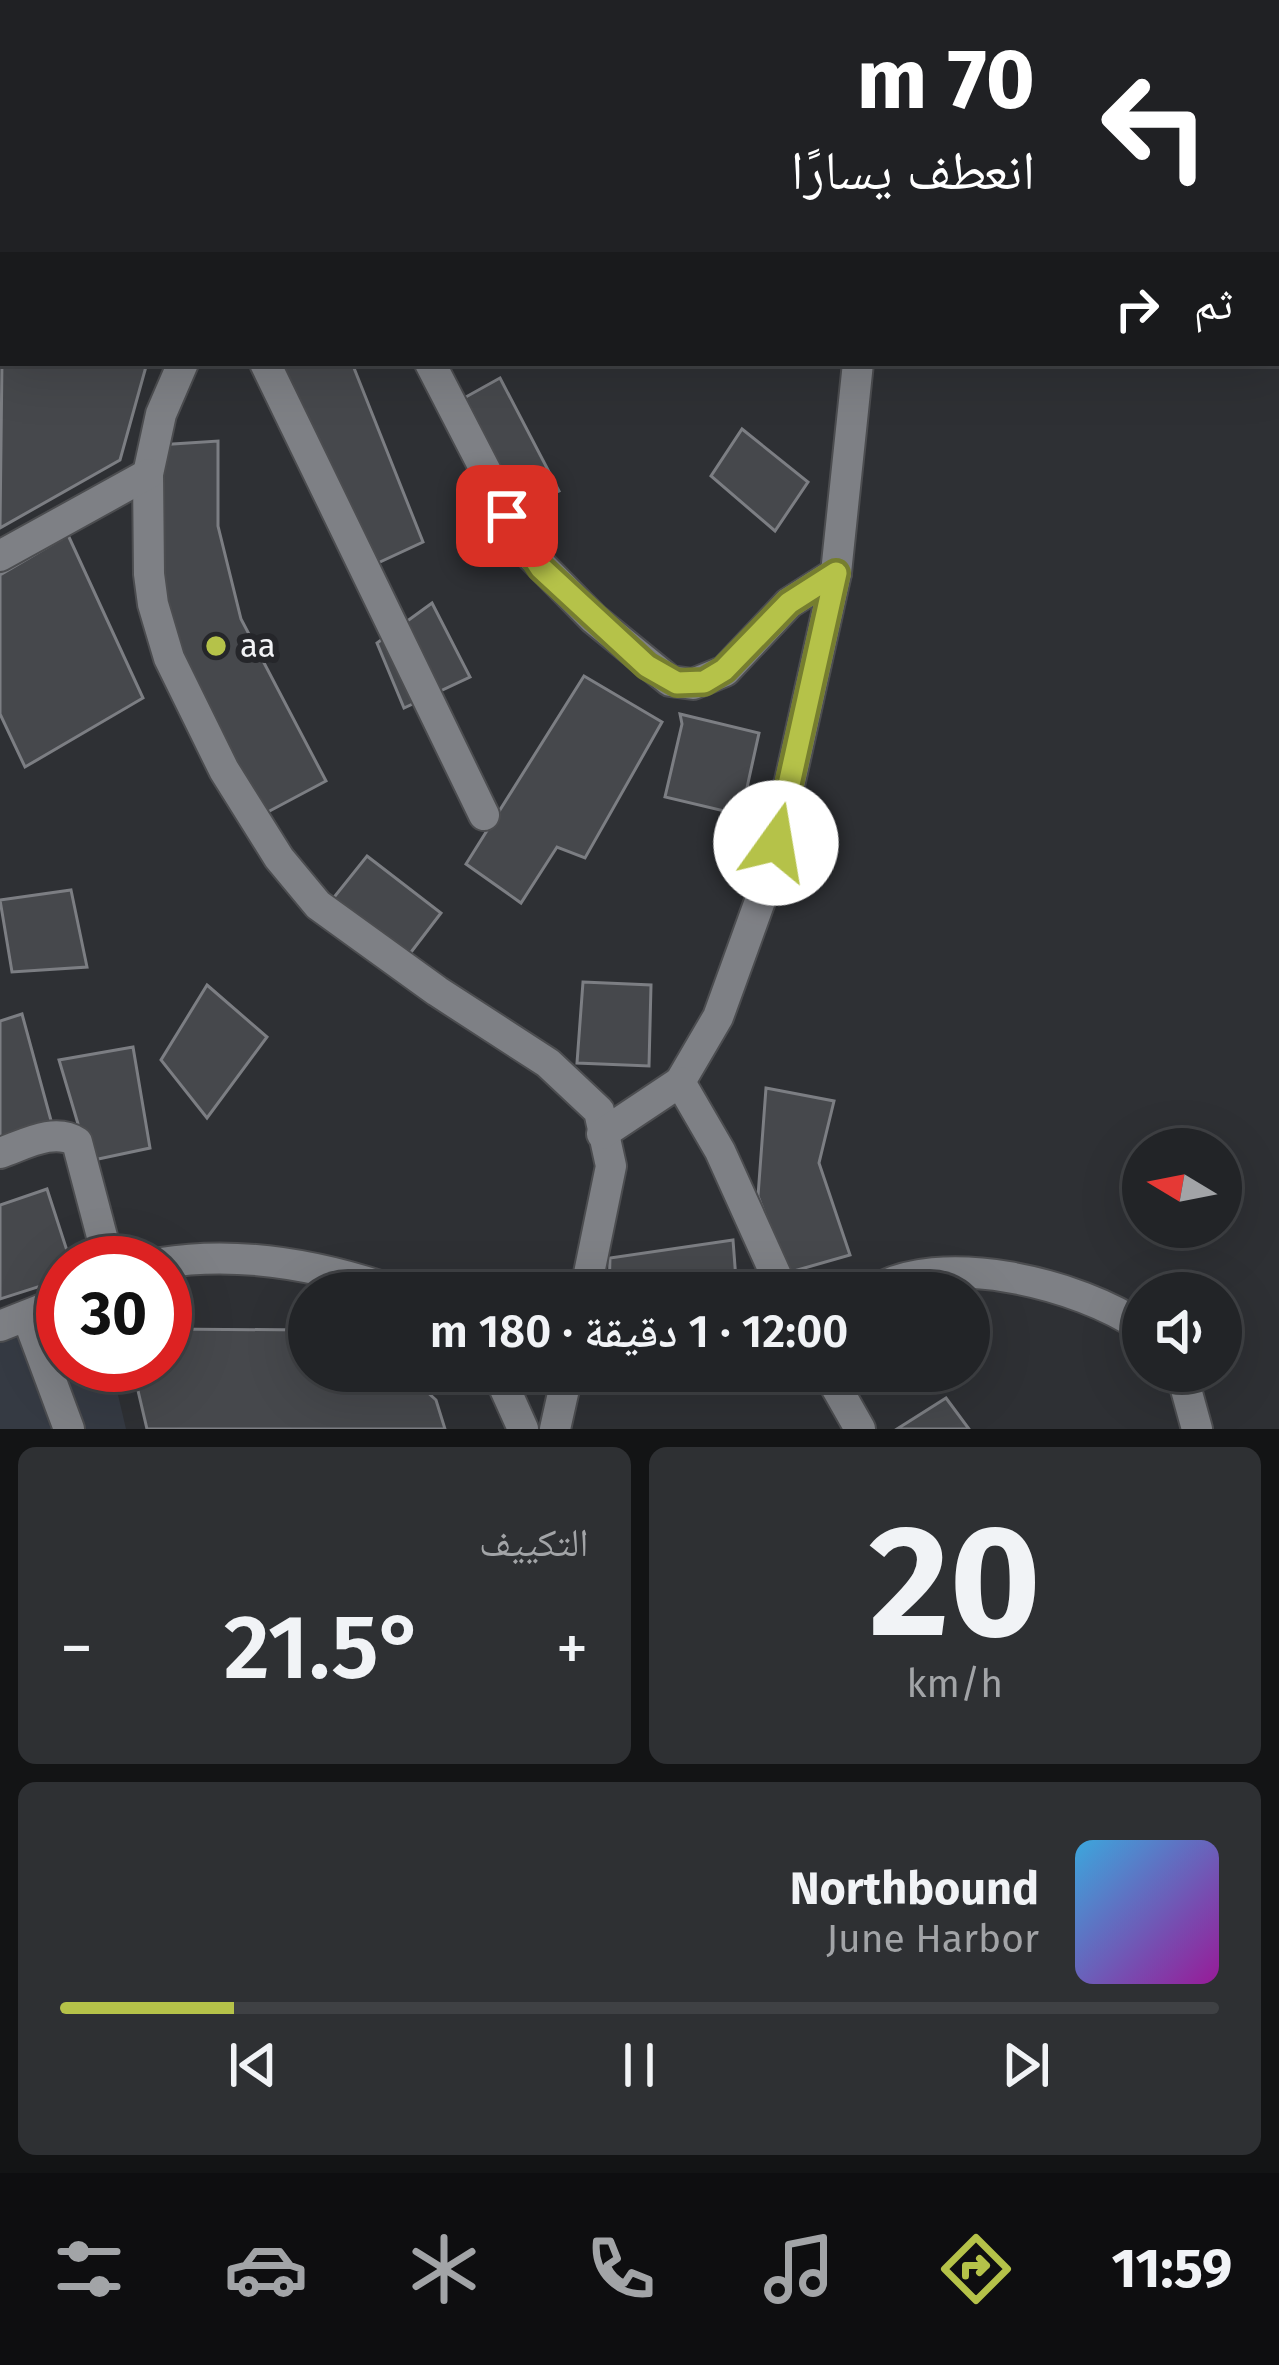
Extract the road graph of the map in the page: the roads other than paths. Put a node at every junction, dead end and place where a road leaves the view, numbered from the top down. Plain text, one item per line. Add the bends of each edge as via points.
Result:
1 (183, 366) edge
2 (266, 366) edge
3 (432, 366) edge
4 (858, 366) edge
5 (148, 474) junction
6 (0, 556) edge
7 (836, 573) junction
8 (484, 815) dead end
9 (680, 1082) junction
10 (602, 1134) junction
11 (0, 1153) edge
12 (102, 1236) edge
13 (192, 1259) edge
14 (331, 1272) edge
15 (589, 1272) edge
16 (775, 1272) edge
17 (990, 1276) edge
18 (1122, 1316) edge
19 (14, 1321) edge
20 (506, 1392) edge
21 (563, 1392) edge
22 (838, 1392) edge
23 (1187, 1392) edge
24 (69, 1429) edge
25 (523, 1429) edge
26 (555, 1429) edge
27 (860, 1429) edge
28 (1197, 1429) edge

1 - 5 street
2 - 8 street
3 - 7 street via 527,551 670,681 693,684 724,670 789,603
4 - 7 street
5 - 6 street
5 - 10 street via 149,574 169,658 279,858 318,905 583,1092 599,1111
7 - 9 street via 769,876 718,1017
9 - 10 street
9 - 16 street
10 - 15 street via 611,1166
11 - 12 street via 52,1136 76,1142
13 - 14 street
17 - 18 street via 1085,1295
19 - 24 street
20 - 25 street
21 - 26 street
22 - 27 street
23 - 28 street

